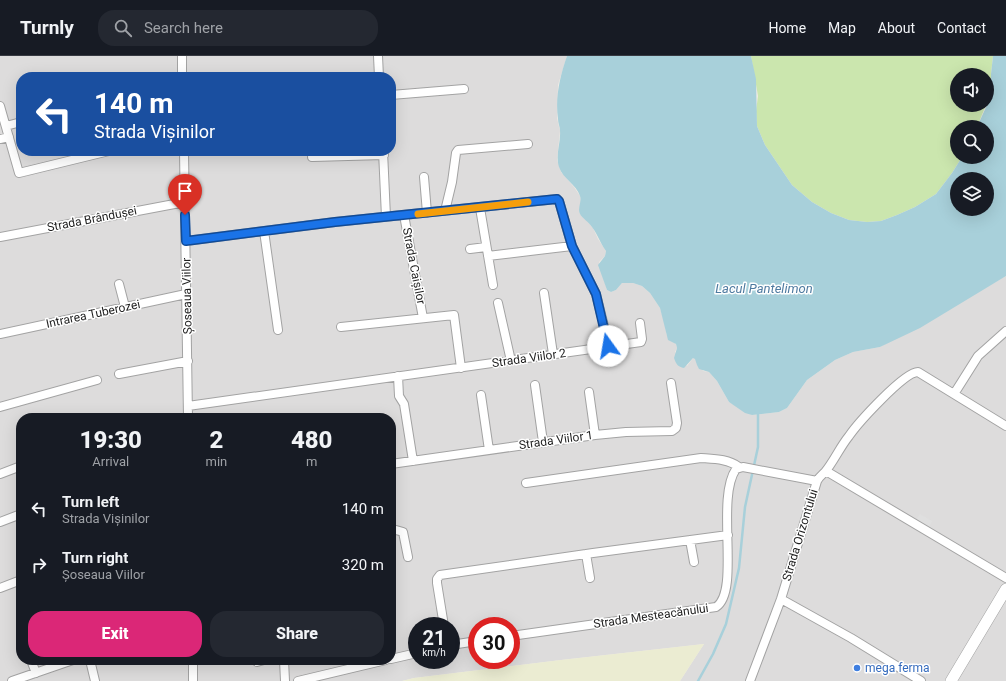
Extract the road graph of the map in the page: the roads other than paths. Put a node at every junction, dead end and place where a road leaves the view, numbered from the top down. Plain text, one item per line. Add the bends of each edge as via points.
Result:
1 (182, 56) edge
2 (378, 56) edge
3 (182, 72) edge
4 (379, 72) edge
5 (464, 89) dead end
6 (396, 95) edge
7 (0, 106) edge
8 (16, 123) edge
9 (6, 126) junction
10 (9, 137) junction
11 (0, 139) edge
12 (528, 144) dead end
13 (89, 156) edge
14 (184, 156) edge
15 (330, 156) edge
16 (384, 156) edge
17 (312, 157) dead end
18 (424, 177) dead end
19 (185, 202) junction
20 (480, 208) junction
21 (445, 211) junction
22 (427, 212) junction
23 (404, 215) junction
24 (386, 217) junction
25 (264, 231) junction
26 (0, 237) edge
27 (186, 241) junction
28 (572, 246) junction
29 (486, 247) junction
30 (470, 249) dead end
31 (488, 256) junction
32 (119, 284) dead end
33 (493, 285) dead end
34 (544, 293) dead end
35 (186, 294) junction
36 (498, 303) dead end
37 (124, 307) junction
38 (423, 318) junction
39 (640, 323) dead end
40 (341, 327) dead end
41 (278, 330) dead end
42 (1006, 331) edge
43 (0, 334) edge
44 (608, 346) junction
45 (554, 354) junction
46 (188, 361) junction
47 (511, 361) junction
48 (461, 368) junction
49 (119, 374) dead end
50 (398, 376) junction
51 (96, 380) dead end
52 (671, 383) dead end
53 (536, 385) dead end
54 (589, 392) dead end
55 (954, 394) junction
56 (481, 395) dead end
57 (188, 406) junction
58 (0, 407) edge
59 (188, 413) edge
60 (1006, 426) edge
61 (595, 435) junction
62 (543, 442) junction
63 (489, 450) junction
64 (413, 461) junction
65 (396, 463) edge
66 (741, 467) junction
67 (16, 468) edge
68 (826, 471) junction
69 (0, 474) edge
70 (817, 481) junction
71 (526, 483) dead end
72 (16, 516) edge
73 (0, 522) edge
74 (396, 530) edge
75 (728, 536) junction
76 (690, 540) junction
77 (586, 554) junction
78 (408, 557) dead end
79 (694, 562) dead end
80 (590, 578) dead end
81 (1006, 578) edge
82 (16, 582) edge
83 (0, 588) edge
84 (1006, 589) edge
85 (780, 599) junction
86 (443, 617) edge
87 (520, 635) edge
88 (408, 655) edge
89 (396, 658) edge
90 (33, 665) edge
91 (59, 665) edge
92 (91, 665) edge
93 (193, 665) edge
94 (284, 665) edge
95 (365, 665) edge
96 (36, 673) junction
97 (26, 679) edge
98 (12, 681) edge
99 (95, 681) edge
100 (193, 681) edge
101 (285, 681) edge
102 (298, 681) edge
103 (750, 681) edge
104 (921, 681) edge
105 (951, 681) edge

1 - 3 street
2 - 4 street
5 - 6 street
7 - 9 street
8 - 9 street
9 - 10 street
10 - 11 street
10 - 13 street via 19,174
12 - 21 street via 458,150
14 - 19 street, Șoseaua Viilor
15 - 17 street
16 - 24 street
18 - 22 street
19 - 26 street, Strada Brândușei
19 - 27 street, Șoseaua Viilor
20 - 21 street
20 - 28 street via 557,199
20 - 29 street
21 - 22 street
22 - 23 street
23 - 24 street
23 - 38 street, Strada Caișilor
24 - 25 street
25 - 27 street
25 - 41 street
27 - 35 street, Șoseaua Viilor
28 - 31 street
28 - 44 street via 596,294
29 - 30 street
29 - 31 street
31 - 33 street
32 - 37 street
34 - 45 street
35 - 37 street, Intrarea Tuberozei
35 - 46 street, Șoseaua Viilor
36 - 47 street
37 - 43 street, Intrarea Tuberozei
38 - 40 street, Strada Caișilor
38 - 48 street, Strada Caișilor via 454,315
39 - 44 street, Strada Viilor 2 via 641,342
42 - 55 street via 978,356
44 - 45 street, Strada Viilor 2
45 - 47 street, Strada Viilor 2
46 - 49 street
46 - 57 street, Șoseaua Viilor
47 - 48 street, Strada Viilor 2
48 - 50 street, Strada Viilor 2
50 - 57 street, Strada Viilor 2
50 - 64 street via 399,396 404,404
51 - 58 street
52 - 61 street, Strada Viilor 1 via 677,420 674,430
53 - 62 street
54 - 61 street
55 - 60 street
55 - 68 street, Strada Orizontului via 918,372 913,372 860,422 842,444
56 - 63 street
57 - 59 street, Șoseaua Viilor
61 - 62 street, Strada Viilor 1
62 - 63 street, Strada Viilor 1
63 - 64 street, Strada Viilor 1
64 - 65 street, Strada Viilor 1
66 - 70 street
66 - 71 street via 726,461 701,458
66 - 75 street, Strada Mesteacănului via 734,473 729,485
67 - 69 street
68 - 70 street, Strada Orizontului
68 - 81 street
70 - 85 street, Strada Orizontului
72 - 73 street
74 - 78 street via 403,532
75 - 76 street
75 - 87 street, Strada Mesteacănului via 726,582 720,605 716,607
76 - 77 street
76 - 79 street
77 - 80 street
77 - 86 street via 440,575 437,583
82 - 83 street
84 - 105 street
85 - 103 street, Strada Orizontului
85 - 104 street
88 - 89 street
90 - 96 street
91 - 96 street
92 - 99 street
93 - 100 street
94 - 101 street
95 - 102 street
96 - 97 street
97 - 98 street

